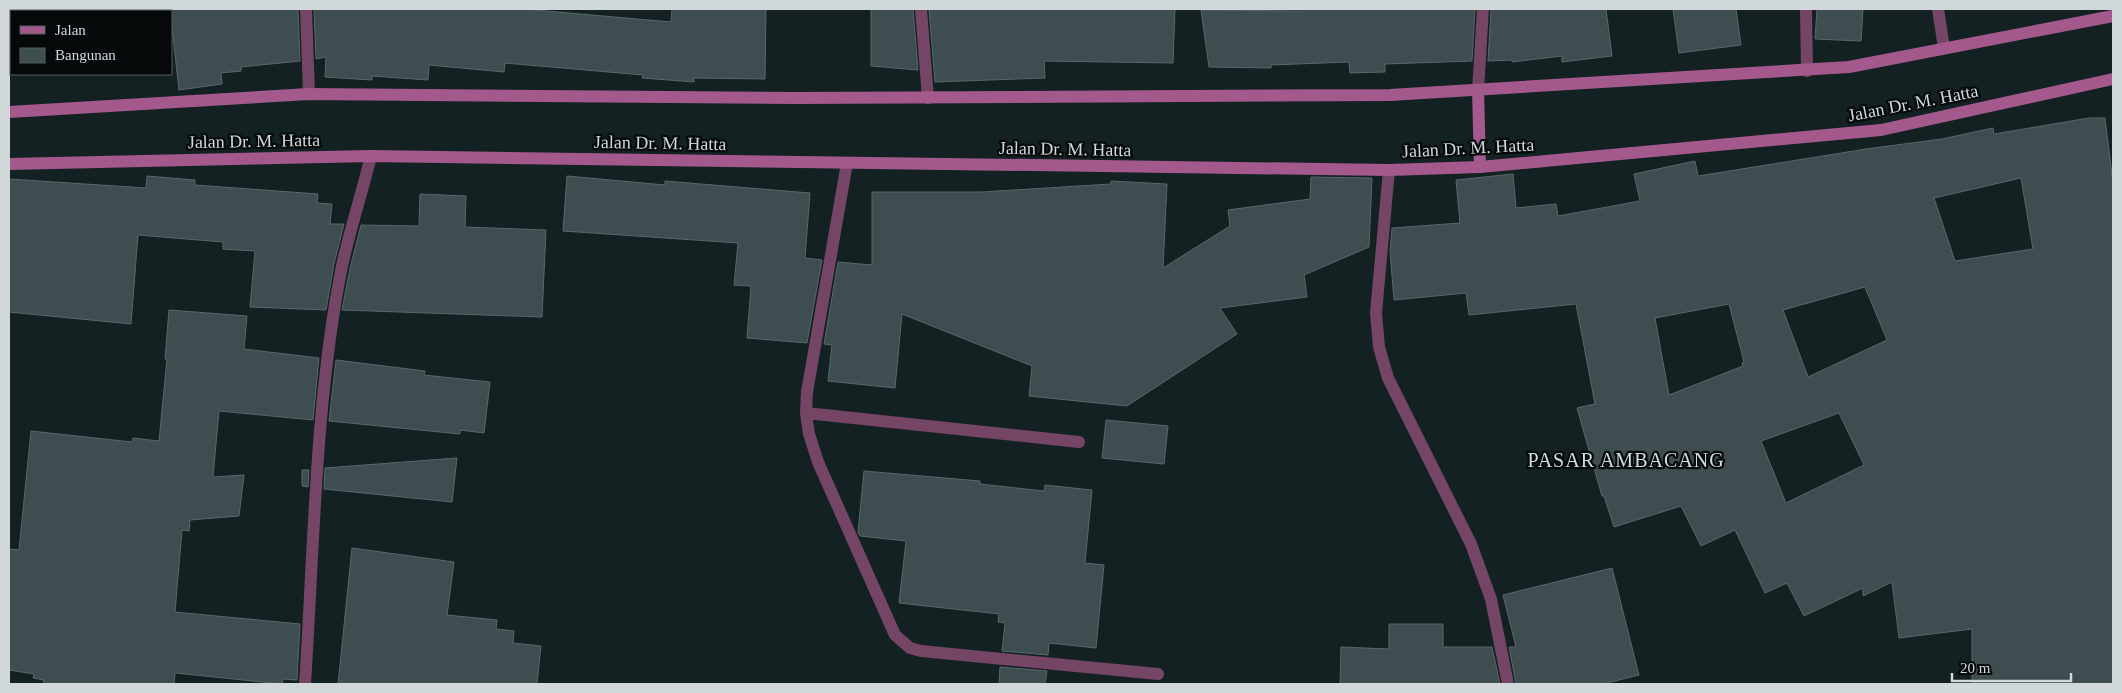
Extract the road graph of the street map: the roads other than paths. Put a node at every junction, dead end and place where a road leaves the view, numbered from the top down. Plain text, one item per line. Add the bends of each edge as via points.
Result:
1 (306, 9) edge
2 (920, 9) edge
3 (1482, 9) edge
4 (1806, 9) edge
5 (1938, 9) edge
6 (2113, 16) edge
7 (1944, 48) junction
8 (1807, 71) junction
9 (2113, 79) edge
10 (1478, 90) junction
11 (309, 94) junction
12 (928, 98) junction
13 (9, 112) edge
14 (371, 156) junction
15 (847, 163) junction
16 (9, 164) edge
17 (1480, 167) junction
18 (1388, 170) junction
19 (806, 413) junction
20 (1079, 442) dead end
21 (1158, 674) dead end
22 (305, 684) edge
23 (1508, 684) edge

1 - 11 street
2 - 12 street
3 - 10 street
4 - 8 street
5 - 7 street
6 - 7 main road
7 - 8 main road via 1849,67
8 - 10 main road
9 - 17 main road, Jalan Dr. M. Hatta via 1881,130
10 - 12 main road via 1390,95
10 - 17 main road
11 - 12 main road
11 - 13 main road
14 - 15 main road, Jalan Dr. M. Hatta
14 - 16 main road, Jalan Dr. M. Hatta
14 - 22 street via 343,265 328,358 321,418
15 - 18 main road, Jalan Dr. M. Hatta
15 - 19 street via 810,371
17 - 18 main road, Jalan Dr. M. Hatta
18 - 23 street via 1376,313 1379,347 1388,378 1482,570 1492,599
19 - 20 street
19 - 21 street via 818,462 890,628 902,642 921,651

